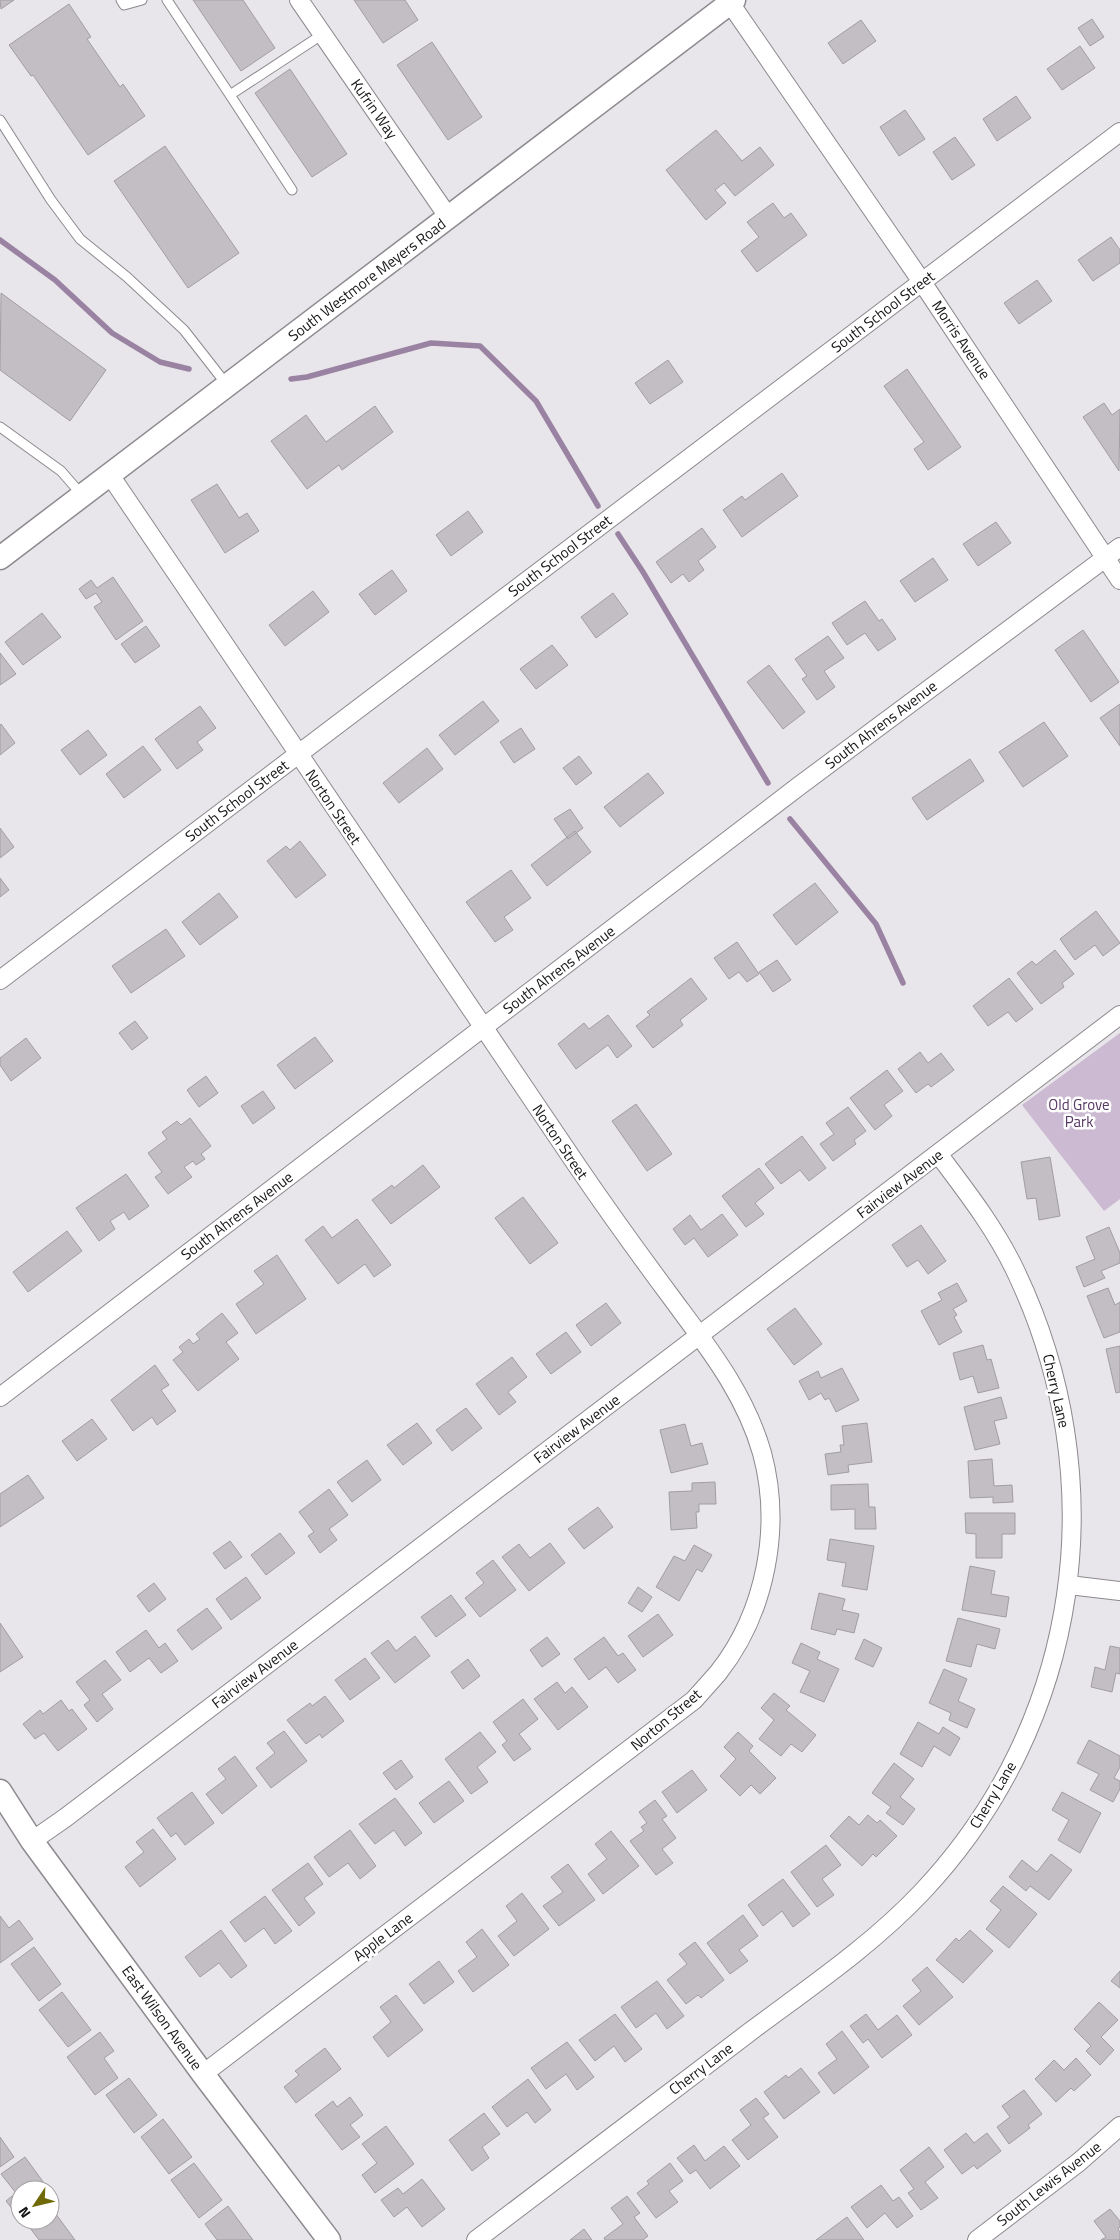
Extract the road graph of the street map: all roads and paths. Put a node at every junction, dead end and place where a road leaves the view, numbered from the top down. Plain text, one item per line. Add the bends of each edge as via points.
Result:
1 (121, 0) edge
2 (142, 0) edge
3 (168, 0) edge
4 (299, 0) edge
5 (732, 1) edge
6 (323, 34) junction
7 (230, 95) junction
8 (0, 120) edge
9 (1120, 132) edge
10 (292, 190) dead end
11 (449, 218) junction
12 (922, 282) junction
13 (227, 385) junction
14 (0, 427) edge
15 (110, 475) junction
16 (83, 495) junction
17 (1120, 547) edge
18 (0, 558) edge
19 (1105, 558) junction
20 (1120, 580) edge
21 (298, 755) junction
22 (0, 980) edge
23 (1120, 1015) edge
24 (483, 1028) junction
25 (938, 1155) junction
26 (700, 1336) junction
27 (0, 1397) edge
28 (1068, 1585) junction
29 (1120, 1591) edge
30 (0, 1791) edge
31 (564, 1800) joint
32 (32, 1841) junction
33 (203, 2074) junction
34 (1120, 2126) edge
35 (329, 2240) edge
36 (476, 2240) edge
37 (976, 2240) edge

1 - 2 lane via 124,5
3 - 7 lane
4 - 6 street, Kufrin Way
5 - 11 street, South Westmore Meyers Road
5 - 12 street, Morris Avenue
6 - 7 lane
6 - 11 street, Kufrin Way
7 - 10 lane
8 - 13 lane via 50,200 80,239 184,330
9 - 12 street, South School Street
11 - 13 street, South Westmore Meyers Road
12 - 19 street, Morris Avenue
12 - 21 street, South School Street
13 - 15 street, South Westmore Meyers Road
14 - 16 lane via 60,470
15 - 16 street, South Westmore Meyers Road
15 - 21 street, Norton Street
16 - 18 street, South Westmore Meyers Road
17 - 19 street, South Ahrens Avenue
19 - 20 street, Morris Avenue
19 - 24 street, South Ahrens Avenue via 799,786
21 - 22 street, South School Street
21 - 24 street, Norton Street
23 - 25 street, Fairview Avenue
24 - 26 street, Norton Street via 614,1221
24 - 27 street, South Ahrens Avenue
25 - 26 street, Fairview Avenue
25 - 28 street, Cherry Lane via 1014,1268 1050,1363 1069,1452 1072,1545
26 - 31 street, Norton Street via 729,1378 762,1452 770,1501 768,1564 749,1620 719,1672 694,1700
26 - 32 street, Fairview Avenue
28 - 29 street
28 - 36 street, Cherry Lane via 1059,1639 1048,1676 1018,1752 982,1816 923,1890 891,1923 850,1956
30 - 32 street, East Wilson Avenue
31 - 33 street, Apple Lane
32 - 33 street, East Wilson Avenue
33 - 35 street, East Wilson Avenue
34 - 37 street, South Lewis Avenue via 1079,2162

